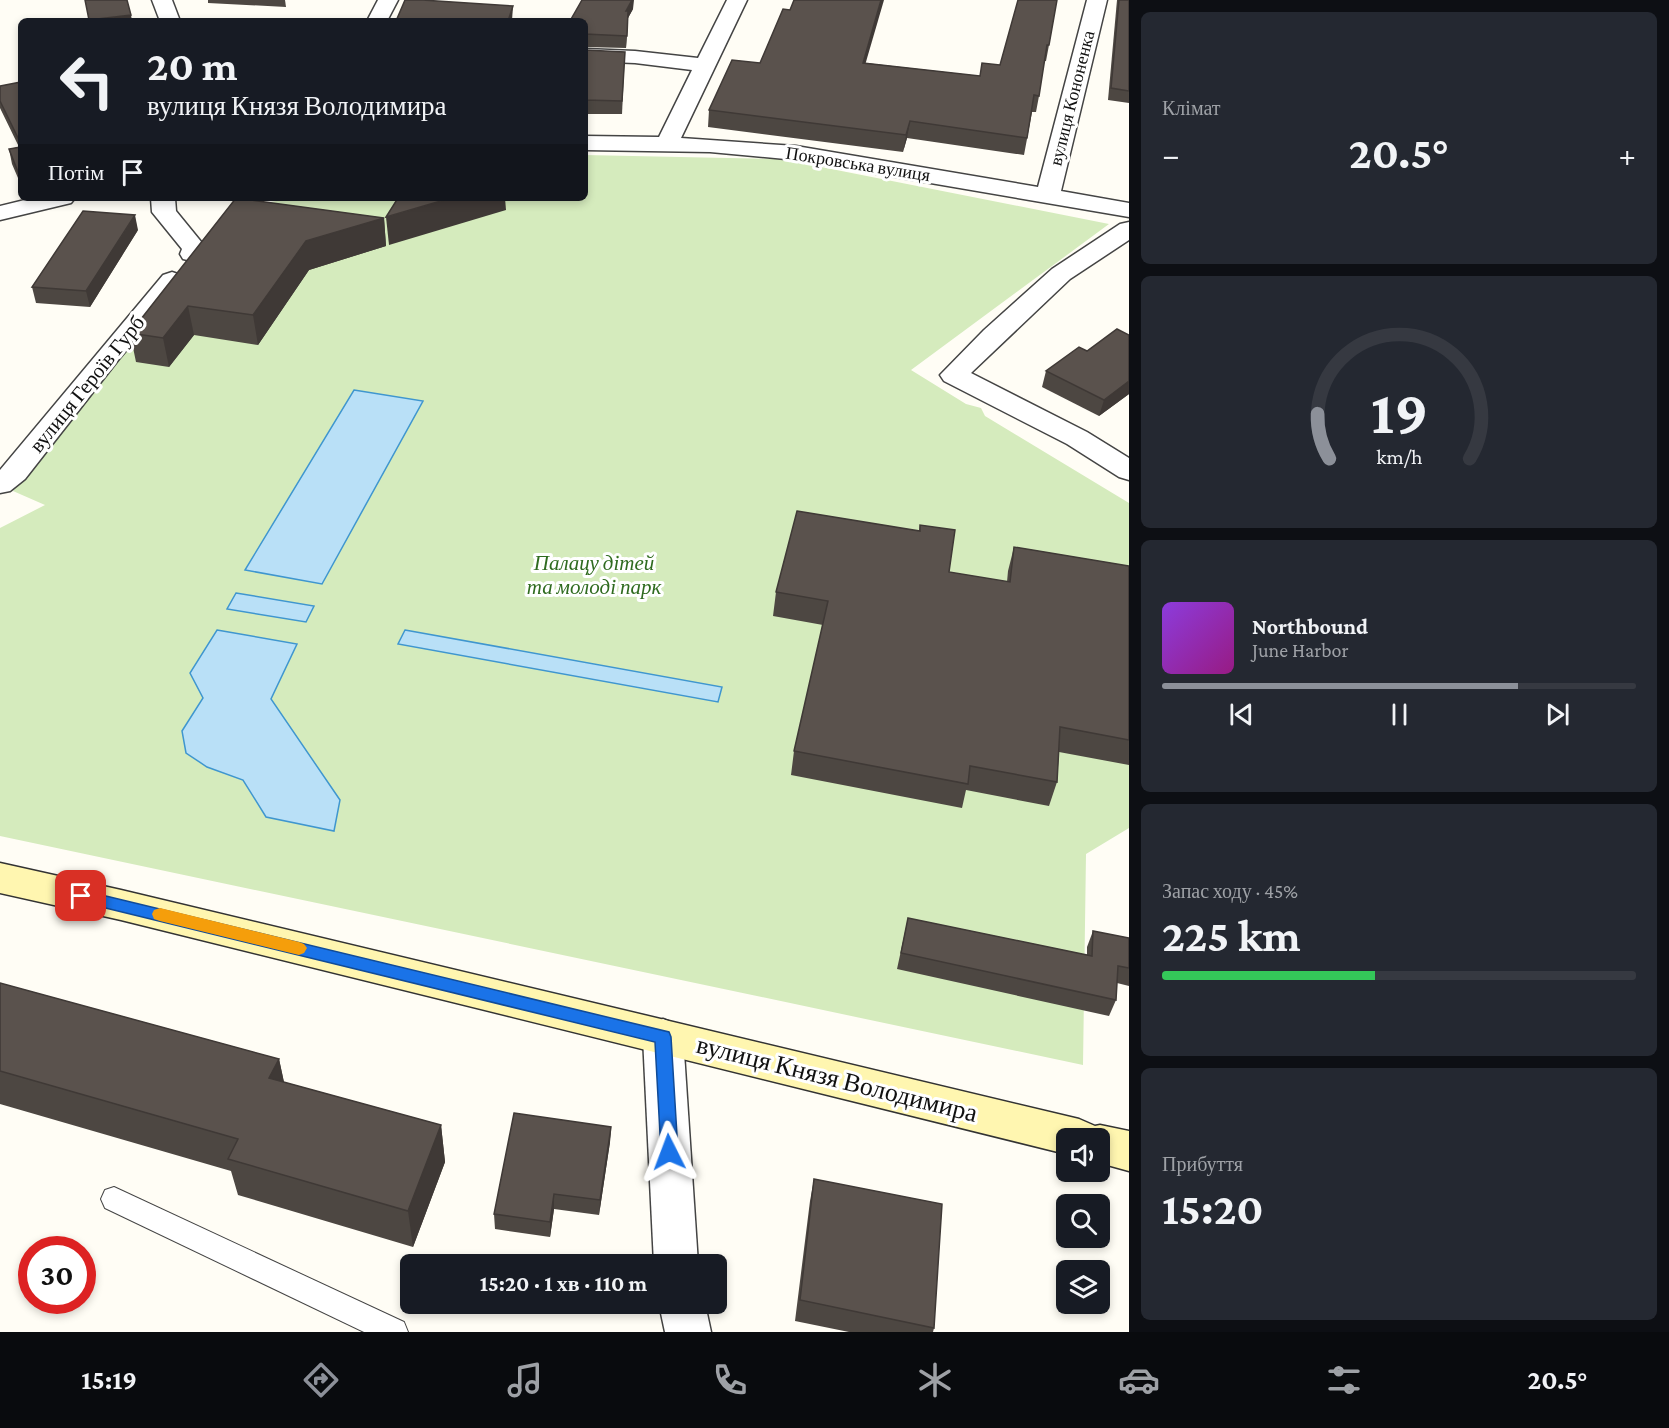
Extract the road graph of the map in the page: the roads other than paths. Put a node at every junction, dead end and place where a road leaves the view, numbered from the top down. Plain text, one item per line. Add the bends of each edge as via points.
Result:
1 (162, 0) edge
2 (388, 0) edge
3 (737, 0) edge
4 (1097, 0) edge
5 (169, 18) edge
6 (379, 18) edge
7 (588, 55) edge
8 (704, 65) junction
9 (588, 143) edge
10 (667, 143) junction
11 (1048, 196) junction
12 (50, 201) edge
13 (163, 201) edge
14 (1129, 210) edge
15 (0, 213) edge
16 (1129, 229) edge
17 (192, 254) edge
18 (172, 280) edge
19 (1129, 471) edge
20 (0, 484) edge
21 (0, 878) edge
22 (663, 1037) junction
23 (1056, 1132) edge
24 (1110, 1146) edge
25 (1129, 1151) edge
26 (114, 1199) dead end
27 (675, 1254) edge
28 (684, 1314) edge
29 (394, 1332) edge
30 (688, 1332) edge

1 - 5 street
2 - 6 street
3 - 8 street
4 - 11 street, вулиця Кононенка
7 - 8 street
8 - 10 street
9 - 10 street, Покровська вулиця
10 - 11 street, Покровська вулиця via 796,153
11 - 14 street, Покровська вулиця
12 - 15 street
13 - 17 street via 164,212 195,249
16 - 19 street via 1061,274 954,375 1077,438
18 - 20 street, вулиця Героїв Гурб via 15,473
21 - 22 street, вулиця Князя Володимира
22 - 23 street, вулиця Князя Володимира
22 - 27 street
24 - 25 street
26 - 29 lane
28 - 30 street

